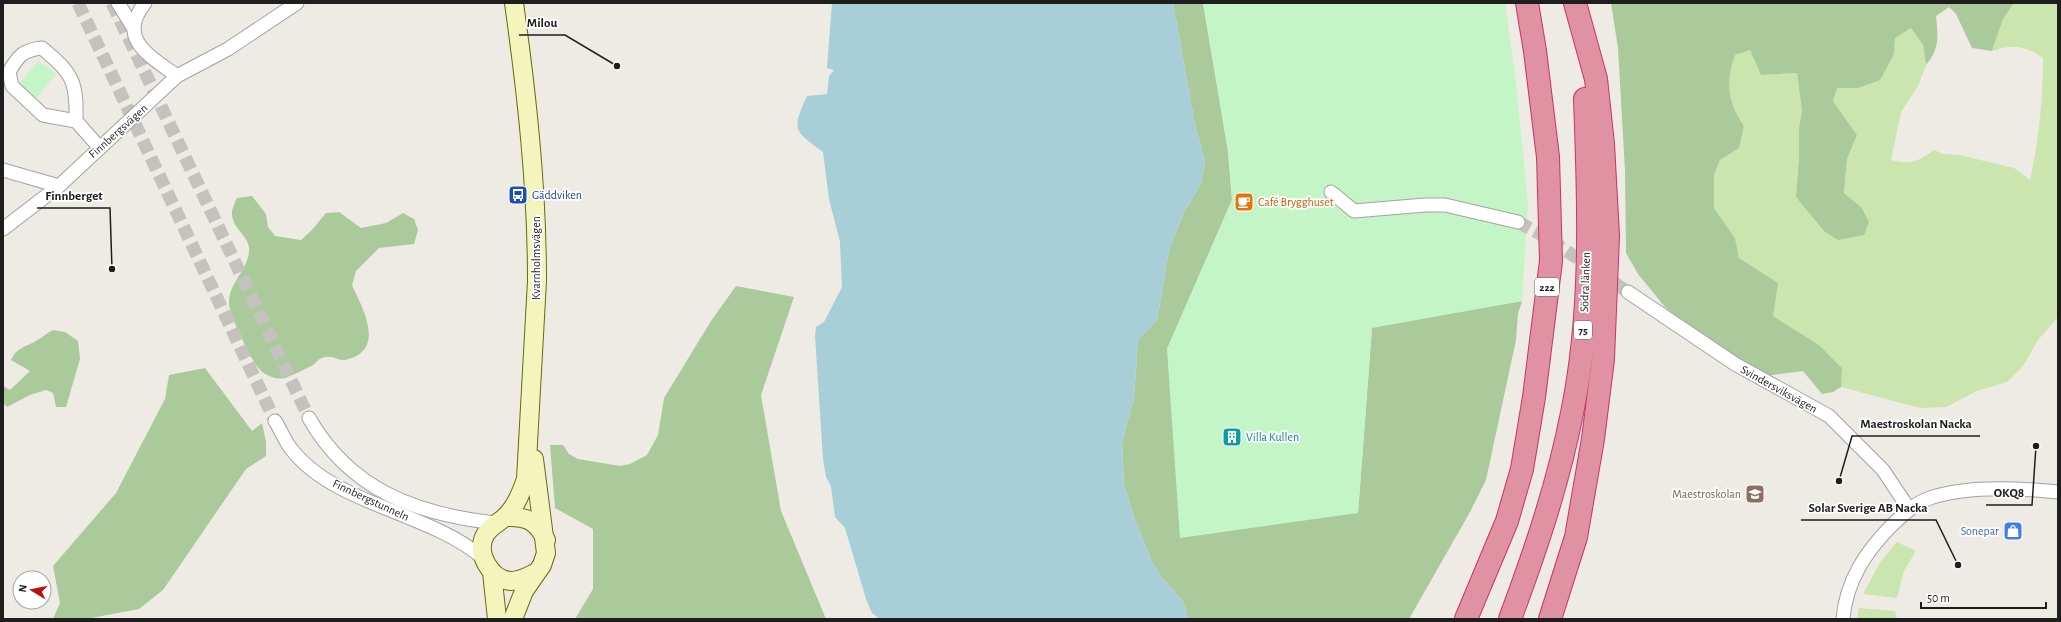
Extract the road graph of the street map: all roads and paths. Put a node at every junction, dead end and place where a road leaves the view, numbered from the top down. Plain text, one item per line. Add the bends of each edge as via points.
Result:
1 (118, 3) edge
2 (145, 3) edge
3 (297, 3) edge
4 (514, 3) edge
5 (1527, 3) edge
6 (1575, 3) edge
7 (133, 27) junction
8 (1582, 32) junction
9 (177, 76) junction
10 (76, 121) junction
11 (99, 147) junction
12 (3, 170) edge
13 (59, 186) junction
14 (1331, 192) dead end
15 (1518, 222) tunnel mouth
16 (3, 229) edge
17 (1628, 292) tunnel mouth
18 (309, 418) tunnel mouth
19 (529, 419) junction
20 (276, 421) tunnel mouth
21 (2058, 492) edge
22 (1909, 509) junction
23 (500, 520) junction
24 (1507, 521) junction
25 (546, 540) junction
26 (488, 565) junction
27 (535, 573) junction
28 (498, 619) edge
29 (513, 619) edge
30 (1466, 619) edge
31 (1479, 619) edge
32 (1510, 619) edge
33 (1550, 619) edge
34 (1843, 619) edge

1 - 7 street
2 - 7 street
3 - 9 street, Finnbergsvägen via 228,49
4 - 19 street, Kvarnholmsvägen via 531,132 537,248
5 - 24 highway, 222 via 1548,157 1551,261 1534,397 1524,454
6 - 8 highway
7 - 9 street via 135,39 144,51
8 - 32 highway, Södra länken / 75 via 1587,157 1586,290 1582,346 1572,413 1554,488 1534,554
8 - 33 highway via 1596,79 1603,144 1608,236 1603,359 1593,439 1576,537
9 - 11 street, Finnbergsvägen
10 - 10 street via 43,115 12,86 8,72 16,60 29,50 42,48 58,62 72,78 77,97
10 - 11 street
11 - 13 street, Finnbergsvägen
12 - 13 street
13 - 16 street, Finnbergsvägen
14 - 15 street via 1354,211 1445,205
17 - 22 street, Svindersviksvägen via 1735,364 1830,416 1883,470
18 - 23 street, Finnbergstunneln via 335,456 353,472 384,492 425,511 464,519
19 - 23 street, Kvarnholmsvägen via 526,479 516,503
19 - 25 street, Kvarnholmsvägen
20 - 26 street, Finnbergstunneln via 291,450 312,471 337,486 442,531 472,548
21 - 22 street via 2030,489 1972,490 1930,498
22 - 34 street via 1880,537 1853,576 1844,602
23 - 25 street via 519,516 541,530
23 - 26 street, Kvarnholmsvägen via 485,535 482,546
24 - 30 highway, 222
24 - 31 highway
25 - 27 street, Kvarnholmsvägen via 542,565
26 - 27 street via 497,576 512,581
26 - 28 street, Kvarnholmsvägen
27 - 29 street, Kvarnholmsvägen via 524,591

